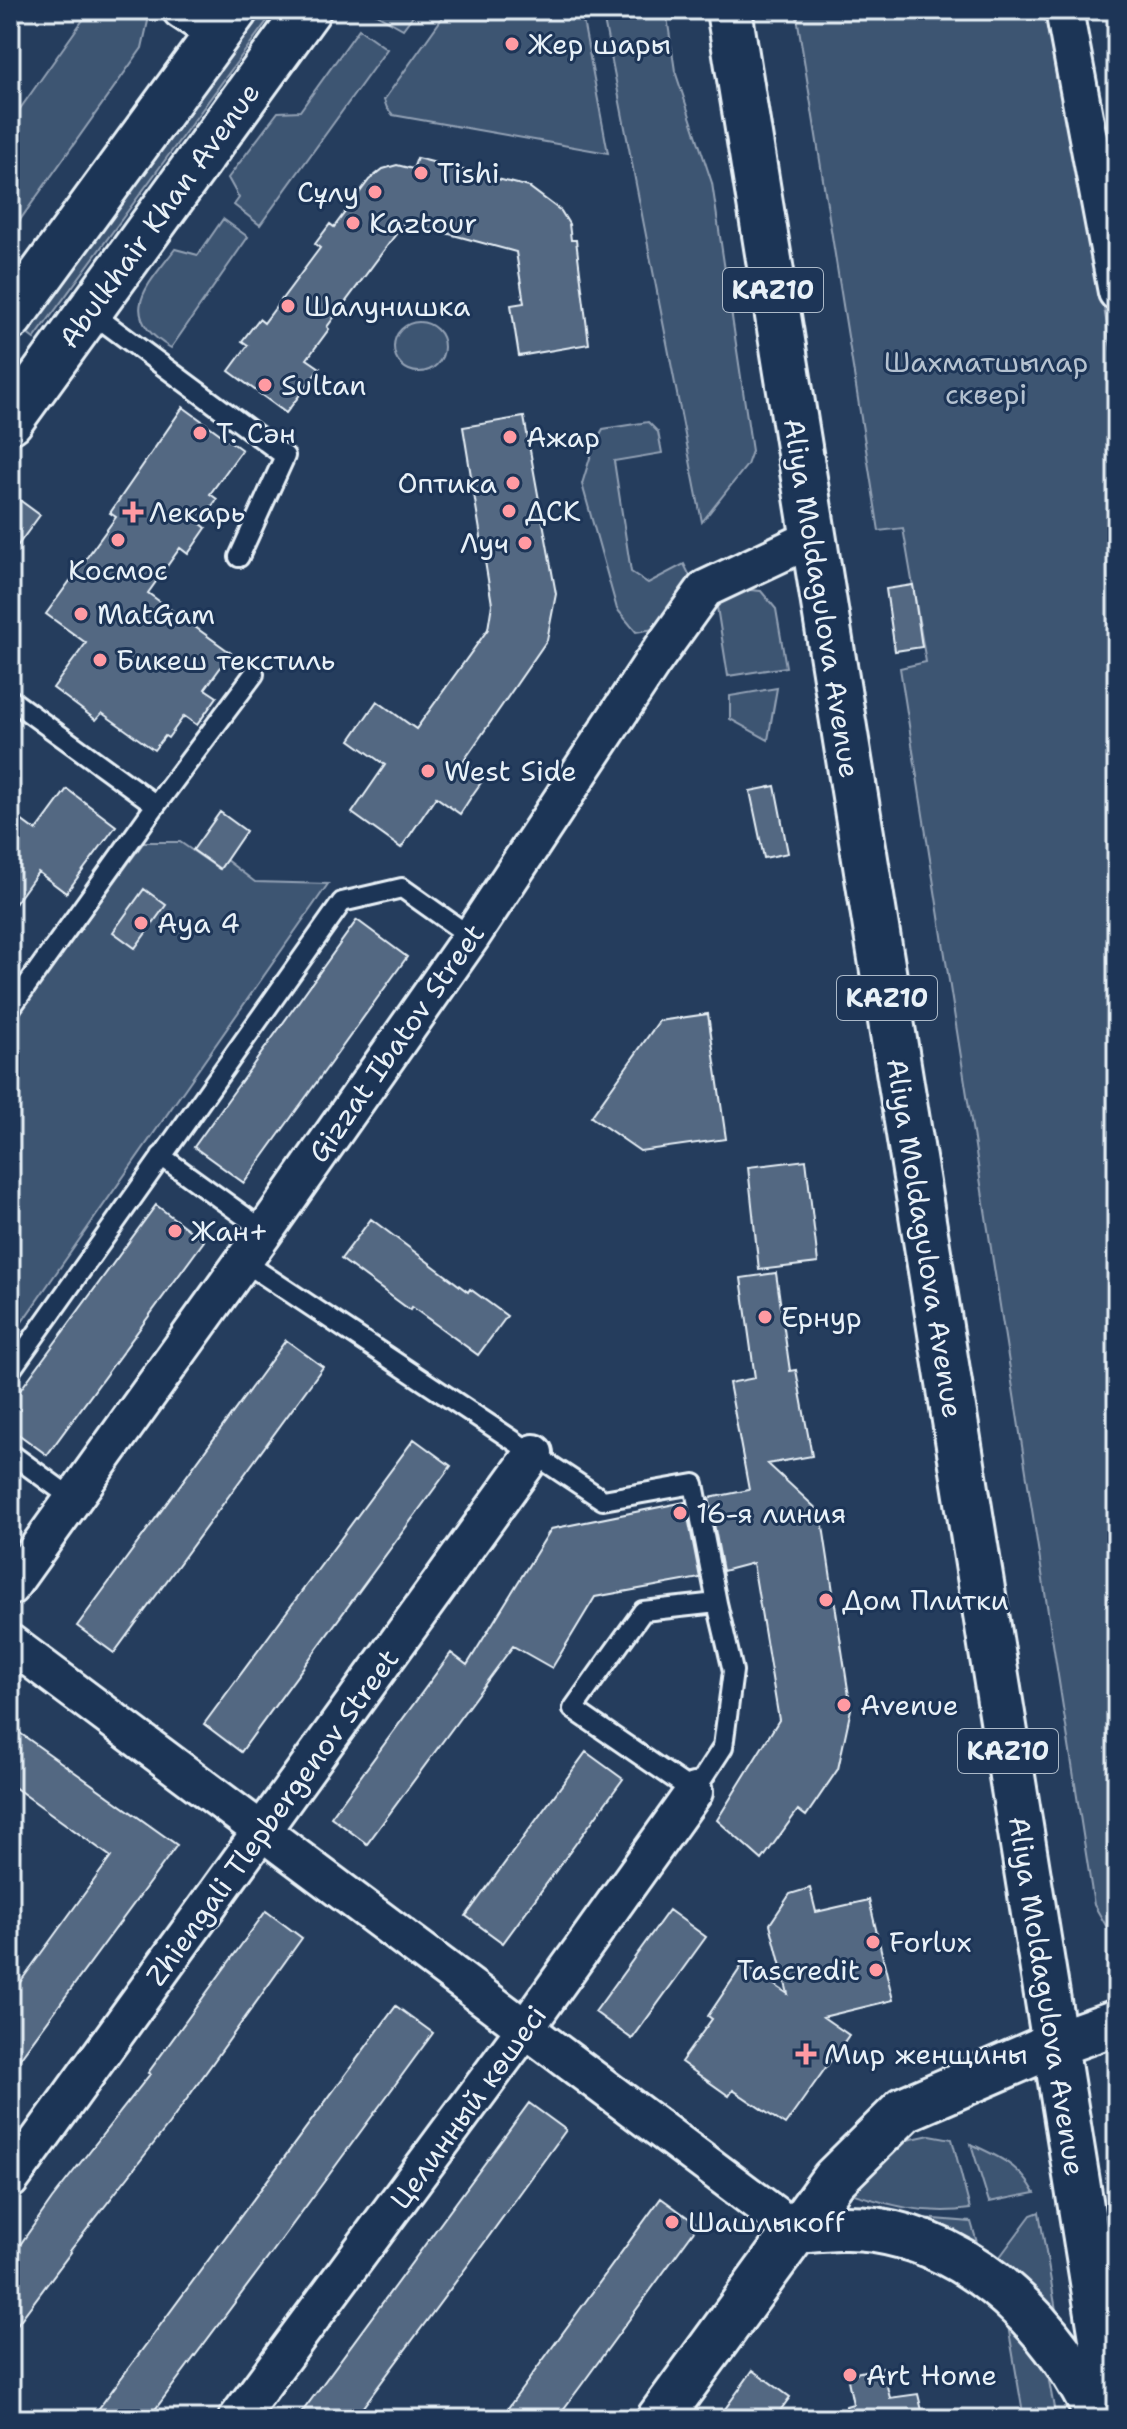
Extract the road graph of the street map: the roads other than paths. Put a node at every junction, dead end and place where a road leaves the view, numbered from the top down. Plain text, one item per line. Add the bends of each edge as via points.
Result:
1 (181, 10) edge
2 (308, 10) edge
3 (1064, 10) edge
4 (726, 20) edge
5 (226, 22) edge
6 (1117, 292) edge
7 (89, 311) junction
8 (10, 318) edge
9 (10, 335) edge
10 (49, 367) junction
11 (10, 421) edge
12 (813, 538) junction
13 (239, 557) dead end
14 (254, 674) dead end
15 (10, 699) edge
16 (156, 805) junction
17 (471, 937) junction
18 (10, 1009) edge
19 (161, 1156) junction
20 (265, 1231) junction
21 (243, 1261) junction
22 (10, 1371) edge
23 (10, 1453) edge
24 (534, 1453) junction
25 (73, 1499) junction
26 (10, 1587) edge
27 (717, 1603) junction
28 (10, 1643) edge
29 (694, 1792) junction
30 (261, 1832) junction
31 (1117, 2022) edge
32 (525, 2029) junction
33 (1055, 2044) junction
34 (10, 2180) edge
35 (796, 2231) junction
36 (237, 2419) edge
37 (659, 2419) edge
38 (1099, 2419) edge
39 (1115, 2419) edge

1 - 5 street
2 - 7 main road, Abulkhair Khan Avenue
3 - 6 street
4 - 12 main road, Aliya Moldagulova Avenue / KAZ10
5 - 8 main road
7 - 10 main road, Abulkhair Khan Avenue
7 - 13 lane via 285,456
9 - 10 main road
10 - 11 main road, Abulkhair Khan Avenue
12 - 17 street, Gizzat Ibatov Street via 705,589
12 - 33 main road, Aliya Moldagulova Avenue / KAZ10
14 - 16 lane
15 - 16 lane
16 - 18 lane
17 - 19 lane via 402,888 342,902
17 - 20 street, Gizzat Ibatov Street
19 - 20 lane
19 - 22 lane
20 - 21 street, Gizzat Ibatov Street
21 - 24 lane
21 - 25 street, Gizzat Ibatov Street
23 - 25 lane
24 - 27 lane via 603,1500 694,1484
24 - 30 street, Zhiengali Tlepbergenov Street
25 - 26 street, Gizzat Ibatov Street
27 - 29 lane via 733,1671 723,1747
27 - 29 lane via 643,1611 573,1709
28 - 30 street
29 - 32 street, Целинный көшесі
30 - 32 street
30 - 34 street, Zhiengali Tlepbergenov Street
31 - 33 main road
32 - 35 street
32 - 36 street, Целинный көшесі
33 - 35 main road via 905,2109 834,2179
33 - 39 main road, Aliya Moldagulova Avenue / KAZ10
35 - 37 main road
35 - 38 main road via 877,2230 951,2255 989,2278 1063,2356

